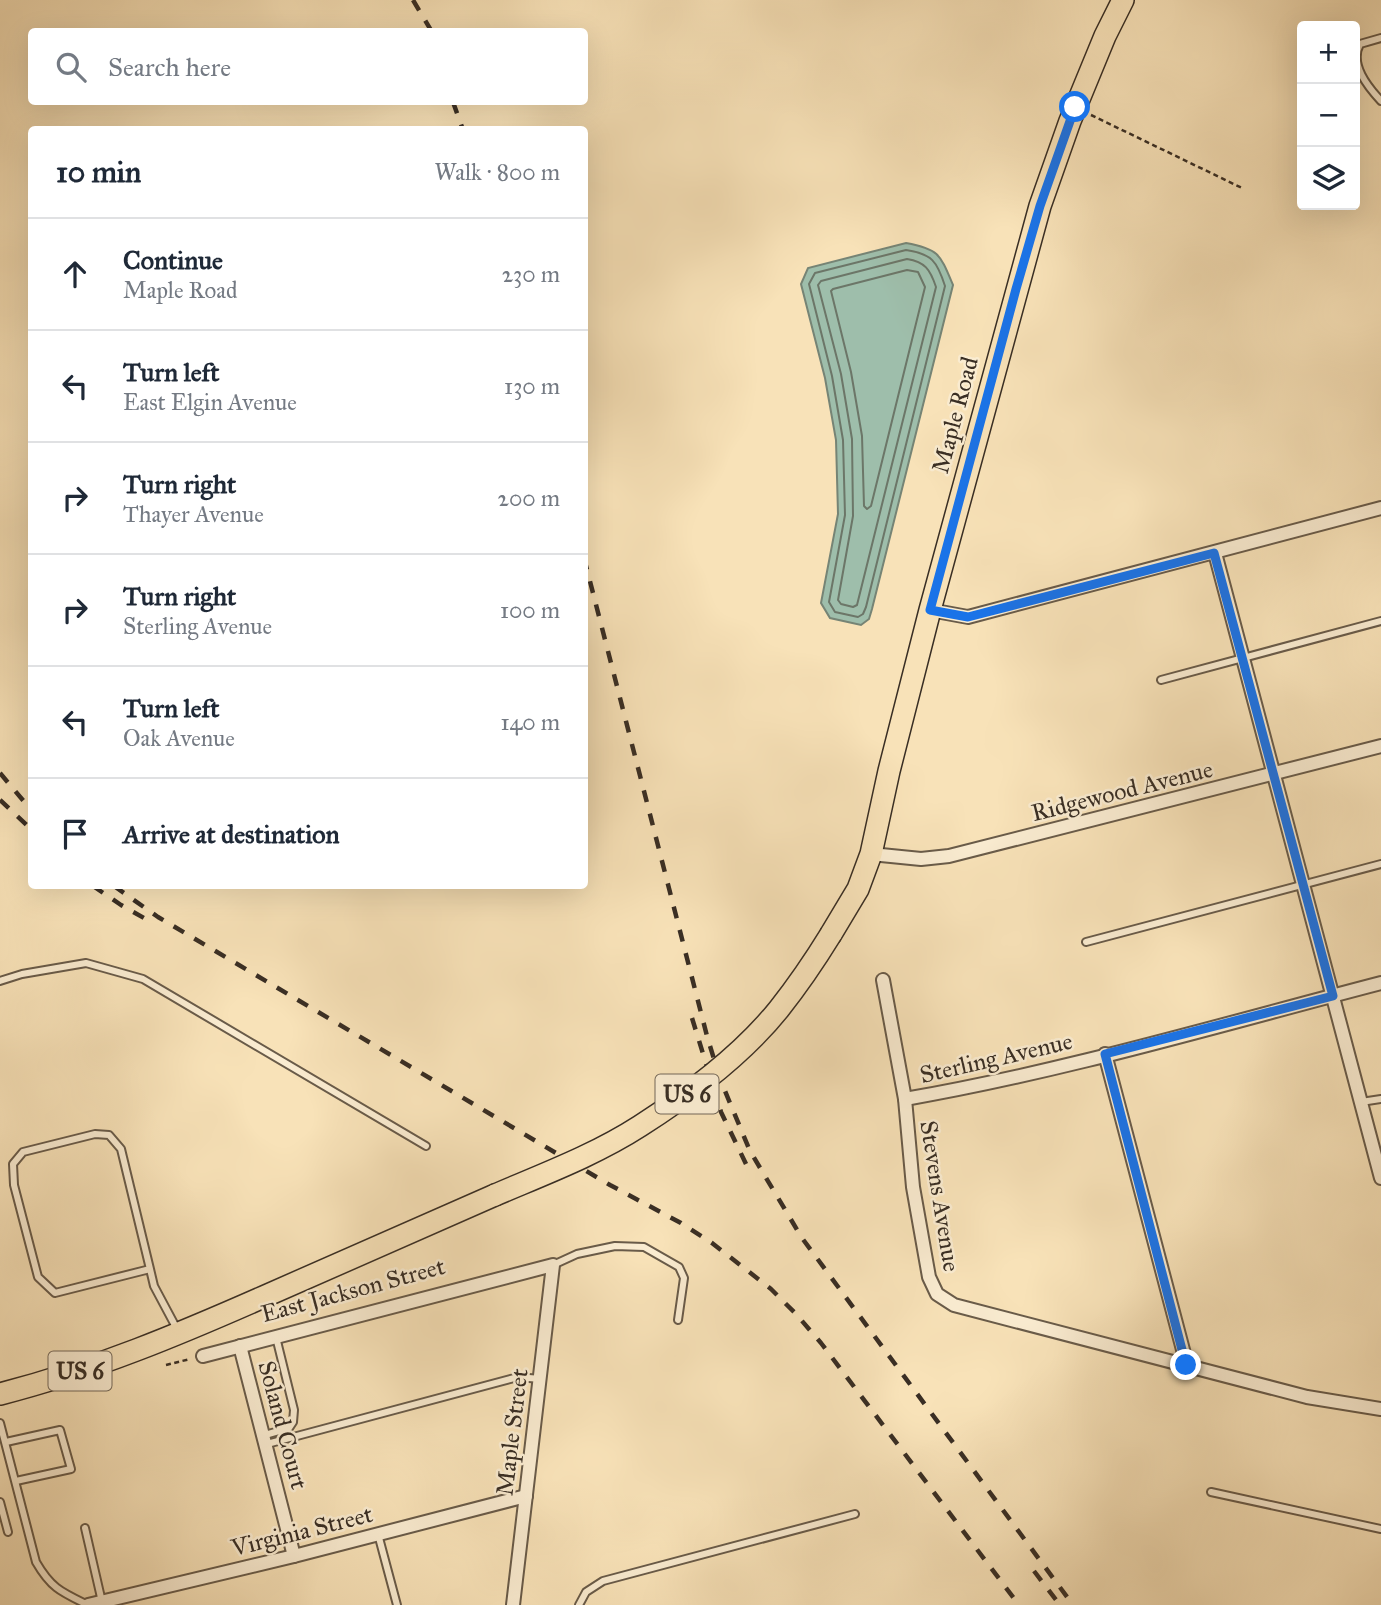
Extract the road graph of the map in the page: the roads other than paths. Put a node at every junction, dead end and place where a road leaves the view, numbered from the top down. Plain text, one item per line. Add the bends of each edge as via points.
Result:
1 (1123, 0) edge
2 (1381, 37) edge
3 (1381, 100) edge
4 (1381, 508) edge
5 (1214, 553) junction
6 (930, 610) junction
7 (1381, 621) edge
8 (1243, 658) junction
9 (1161, 680) dead end
10 (1381, 746) edge
11 (1275, 774) junction
12 (872, 853) junction
13 (1381, 864) edge
14 (1304, 885) junction
15 (1086, 942) dead end
16 (883, 980) dead end
17 (0, 981) edge
18 (1381, 983) edge
19 (1333, 996) junction
20 (1105, 1054) junction
21 (1381, 1099) edge
22 (905, 1100) junction
23 (1361, 1102) junction
24 (426, 1146) dead end
25 (1381, 1178) edge
26 (553, 1265) junction
27 (150, 1269) junction
28 (678, 1320) dead end
29 (179, 1334) junction
30 (276, 1337) junction
31 (240, 1346) junction
32 (203, 1356) road end
33 (1186, 1365) junction
34 (540, 1379) junction
35 (1, 1390) edge
36 (1381, 1409) edge
37 (0, 1423) edge
38 (266, 1440) junction
39 (6, 1442) junction
40 (16, 1481) junction
41 (1211, 1492) dead end
42 (526, 1496) junction
43 (0, 1502) edge
44 (855, 1514) dead end
45 (85, 1528) dead end
46 (1381, 1529) edge
47 (8, 1532) dead end
48 (378, 1534) junction
49 (294, 1556) junction
50 (102, 1602) junction
51 (88, 1605) edge
52 (397, 1605) edge
53 (513, 1605) edge
54 (579, 1605) edge

1 - 6 main road, Maple Road / US 6 via 1075,107 1040,206
2 - 3 lane via 1360,44 1356,51 1366,85
4 - 5 street
5 - 6 street via 968,617
5 - 8 street
6 - 12 main road, Maple Road / US 6
7 - 8 lane
8 - 9 lane
8 - 11 street
10 - 11 street, Ridgewood Avenue
11 - 12 street, Ridgewood Avenue via 949,856 921,859
11 - 14 street
12 - 29 main road, US 6, bridge via 858,889 778,1011 689,1093 603,1146
13 - 14 lane
14 - 15 lane
14 - 19 street
16 - 22 street, Stevens Avenue
17 - 24 lane via 86,963 143,979
18 - 19 street, Sterling Avenue
19 - 20 street, Sterling Avenue
19 - 23 street
20 - 22 street, Sterling Avenue
20 - 33 street
21 - 23 lane
22 - 33 street, Stevens Avenue via 913,1187 929,1277 937,1294 954,1305
23 - 25 street
26 - 28 lane via 577,1254 644,1247 679,1267 684,1278
26 - 30 street, East Jackson Street
26 - 34 street, Maple Street
27 - 27 lane via 121,1149 109,1135 95,1134 23,1152 13,1164 15,1185 38,1277 55,1293
27 - 29 lane
29 - 35 main road, US 6 via 108,1362
30 - 31 street, East Jackson Street
30 - 38 lane via 295,1410 289,1429
31 - 32 street, East Jackson Street
31 - 38 street, Soland Court
33 - 36 street via 1307,1397
34 - 38 lane via 518,1377
34 - 42 street, Maple Street
37 - 39 lane
38 - 49 street, Soland Court
39 - 40 lane
39 - 40 lane via 60,1430 71,1469
40 - 51 lane via 29,1540 47,1581
41 - 46 lane
42 - 48 street, Virginia Street
42 - 53 street, Maple Street
43 - 47 lane
44 - 54 lane via 603,1581 586,1592
45 - 50 lane
48 - 49 street, Virginia Street
48 - 52 lane
49 - 50 street, Virginia Street
50 - 51 street, Virginia Street

